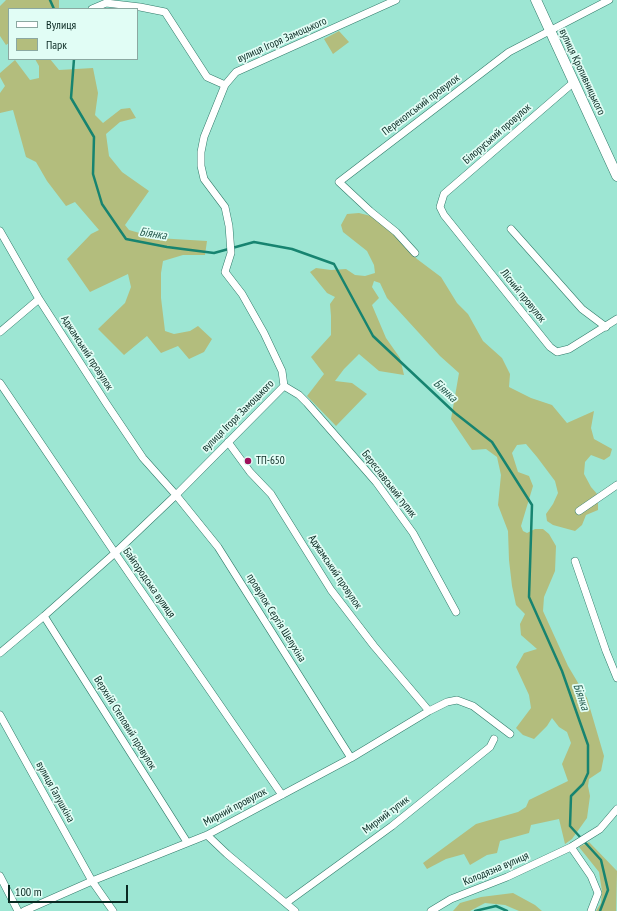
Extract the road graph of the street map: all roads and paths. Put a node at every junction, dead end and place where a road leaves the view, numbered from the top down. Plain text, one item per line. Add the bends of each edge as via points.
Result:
1 (396, 0) edge
2 (536, 0) edge
3 (610, 0) edge
4 (105, 1) edge
5 (94, 8) edge
6 (550, 30) junction
7 (574, 82) junction
8 (225, 85) junction
9 (617, 176) edge
10 (440, 207) joint
11 (511, 228) dead end
12 (0, 231) edge
13 (415, 253) dead end
14 (39, 299) junction
15 (617, 318) edge
16 (606, 326) junction
17 (0, 332) edge
18 (0, 383) edge
19 (284, 386) junction
20 (228, 442) junction
21 (617, 485) edge
22 (176, 495) junction
23 (579, 511) dead end
24 (115, 553) junction
25 (575, 561) dead end
26 (456, 612) dead end
27 (44, 616) junction
28 (0, 653) edge
29 (617, 678) edge
30 (429, 711) junction
31 (0, 715) edge
32 (510, 734) dead end
33 (494, 739) dead end
34 (351, 758) junction
35 (282, 795) junction
36 (617, 809) edge
37 (207, 835) junction
38 (187, 842) junction
39 (572, 846) junction
40 (0, 876) edge
41 (92, 881) junction
42 (286, 902) junction
43 (18, 911) edge
44 (24, 911) edge
45 (113, 911) edge
46 (295, 911) edge
47 (431, 911) edge
48 (591, 911) edge

1 - 8 street, вулиця Ігоря Замоцького via 236,72
2 - 6 main road, вулиця Кропивницького
3 - 6 street, Перекопський провулок
4 - 5 street
4 - 8 street via 165,12 207,77
6 - 7 main road, вулиця Кропивницького
6 - 13 street, Перекопський провулок via 509,52 339,182 396,232
7 - 9 main road, вулиця Кропивницького
7 - 10 street, Білоруський провулок via 444,194
8 - 19 street, вулиця Ігоря Замоцького via 204,137 201,166 204,179 224,207 229,226 230,253 225,272 242,294 264,333 282,371
10 - 16 street, Лісний провулок via 550,347 558,352 569,349
11 - 16 street via 582,309
12 - 14 street, Аджамський провулок
14 - 17 street
14 - 22 street, Аджамський провулок via 143,458
15 - 16 street, Лісний провулок
18 - 24 street, Байгородська вулиця
19 - 20 street, вулиця Ігоря Замоцького
19 - 26 street, Береславський тупик via 299,395 376,482 413,533
20 - 22 street, вулиця Ігоря Замоцького
20 - 30 street, Аджамський провулок via 250,472 271,494 331,590
21 - 23 street
22 - 24 street, вулиця Ігоря Замоцького
22 - 34 street, провулок Сергія Шелухіна via 218,547
24 - 27 street, вулиця Ігоря Замоцького
24 - 35 street, Байгородська вулиця
25 - 29 street
27 - 28 street, вулиця Ігоря Замоцького
27 - 38 street, Верхній Степовий провулок
30 - 32 street, Мирний провулок via 457,700 473,706
30 - 34 street, Мирний провулок
31 - 41 street, вулиця Галушкіна
33 - 42 street, Мирний тупик via 490,747 392,826
34 - 35 street, Мирний провулок
35 - 37 street, Мирний провулок
36 - 39 street, Колодязна вулиця via 600,829
37 - 38 street, Мирний провулок
37 - 42 street
38 - 41 street, Мирний провулок
39 - 47 street, Колодязна вулиця via 507,877 451,899
39 - 48 street via 591,876 598,893
40 - 43 street
41 - 44 street, Мирний провулок
41 - 45 street, вулиця Галушкіна
42 - 46 street

